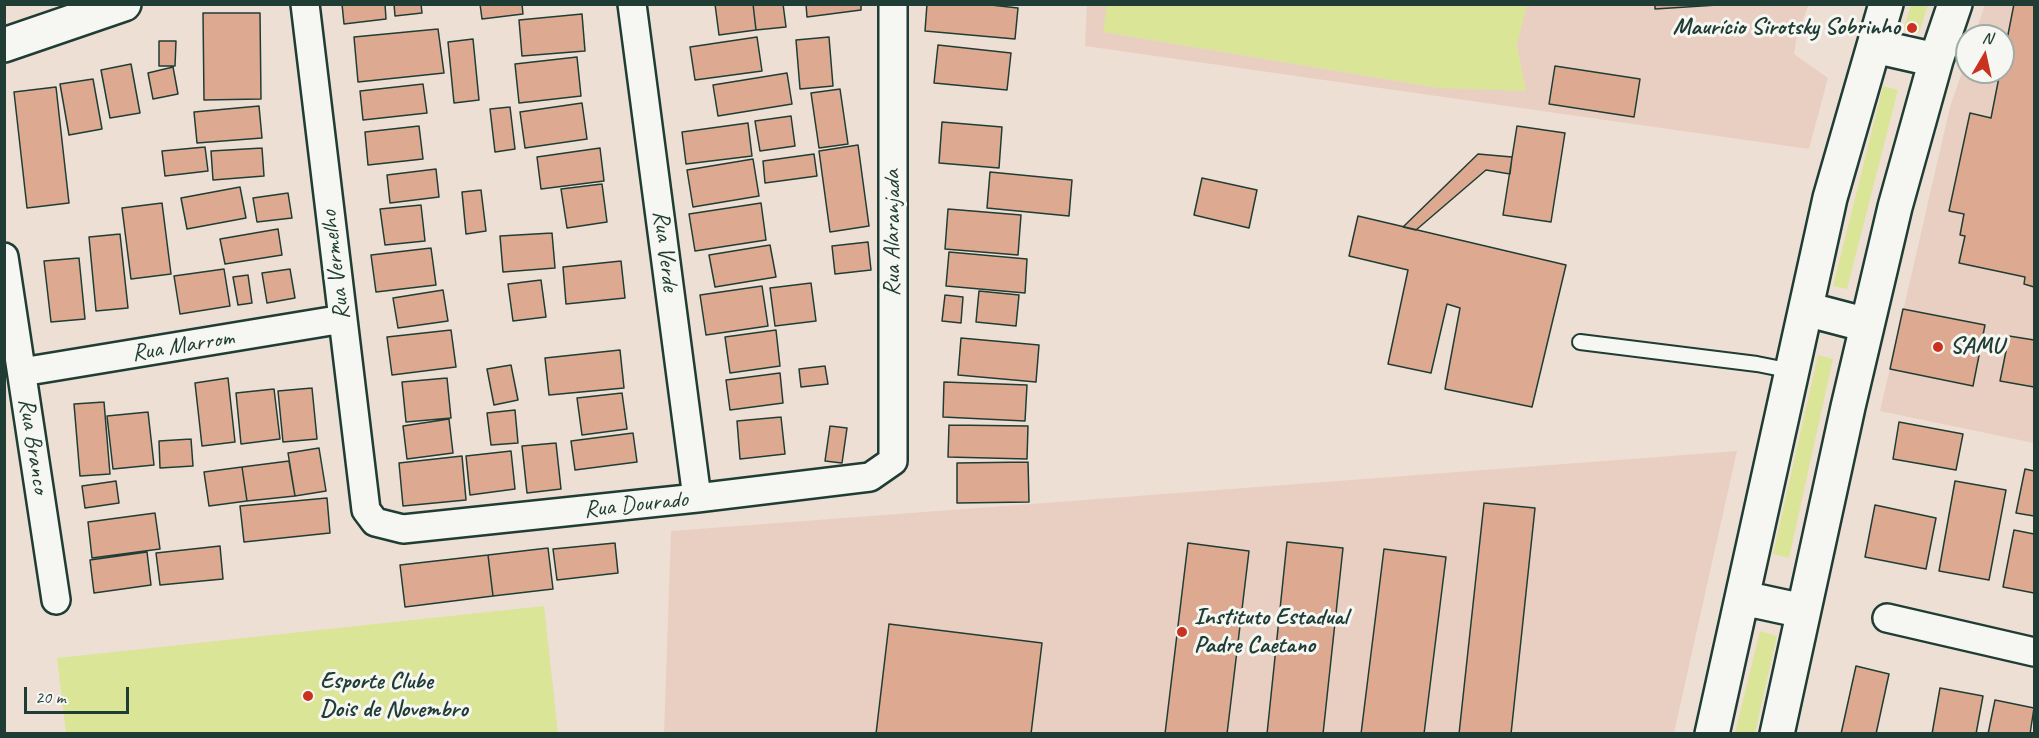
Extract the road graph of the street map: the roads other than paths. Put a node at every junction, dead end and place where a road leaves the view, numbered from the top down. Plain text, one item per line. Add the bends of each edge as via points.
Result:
1 (124, 4) edge
2 (305, 4) edge
3 (632, 4) edge
4 (893, 4) edge
5 (1886, 4) edge
6 (1955, 4) edge
7 (4, 45) edge
8 (1874, 46) junction
9 (1936, 60) junction
10 (4, 257) edge
11 (1806, 309) junction
12 (343, 319) junction
13 (1867, 326) junction
14 (1580, 342) dead end
15 (1792, 371) junction
16 (22, 372) junction
17 (893, 461) joint
18 (697, 498) junction
19 (375, 522) joint
20 (1743, 598) junction
21 (56, 600) dead end
22 (1803, 611) junction
23 (1887, 618) dead end
24 (2034, 652) edge
25 (1712, 734) edge
26 (1777, 734) edge

1 - 7 street
2 - 12 street, Rua Vermelho
3 - 18 street, Rua Verde
4 - 17 street, Rua Alaranjada
5 - 8 street
6 - 9 street
8 - 9 street
8 - 11 street via 1830,198
9 - 13 street
10 - 16 street, Rua Branco
11 - 13 street
11 - 15 street
12 - 16 street, Rua Marrom
12 - 19 street, Rua Vermelho via 366,510
13 - 22 street
14 - 15 lane
15 - 20 street
16 - 21 street, Rua Branco
17 - 18 street, Rua Dourado via 870,477
18 - 19 street, Rua Dourado via 403,529
20 - 22 street
20 - 25 street
22 - 26 street
23 - 24 street

